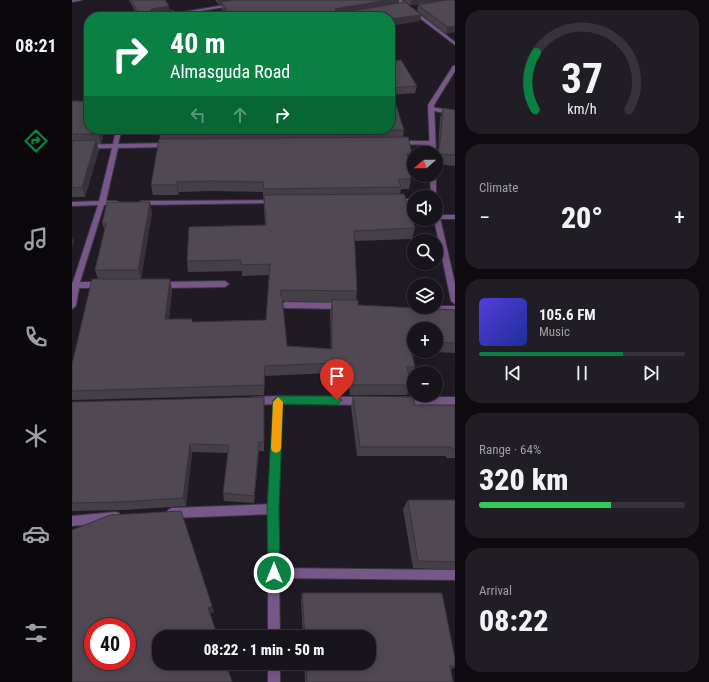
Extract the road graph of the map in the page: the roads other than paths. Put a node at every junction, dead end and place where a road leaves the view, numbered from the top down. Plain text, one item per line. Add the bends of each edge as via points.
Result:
1 (80, 0) edge
2 (398, 0) edge
3 (72, 1) edge
4 (238, 4) edge
5 (398, 7) edge
6 (407, 7) junction
7 (416, 8) dead end
8 (186, 12) edge
9 (455, 44) edge
10 (455, 67) edge
11 (431, 109) junction
12 (455, 113) edge
13 (118, 134) edge
14 (393, 143) edge
15 (432, 143) junction
16 (171, 145) edge
17 (115, 146) junction
18 (432, 146) edge
19 (72, 147) edge
20 (391, 201) edge
21 (407, 201) edge
22 (281, 202) edge
23 (102, 203) junction
24 (125, 203) edge
25 (133, 203) edge
26 (72, 204) edge
27 (443, 216) edge
28 (455, 217) edge
29 (438, 226) edge
30 (225, 284) dead end
31 (74, 285) edge
32 (108, 285) edge
33 (155, 285) edge
34 (455, 301) edge
35 (285, 305) dead end
36 (72, 306) edge
37 (347, 306) edge
38 (443, 309) edge
39 (455, 309) edge
40 (278, 400) junction
41 (247, 401) edge
42 (370, 401) edge
43 (394, 401) edge
44 (455, 401) edge
45 (273, 509) junction
46 (162, 514) edge
47 (123, 516) edge
48 (72, 522) edge
49 (274, 573) junction
50 (455, 575) edge
51 (274, 630) edge
52 (274, 670) edge
53 (274, 682) edge

1 - 3 street
2 - 6 street
4 - 8 street
5 - 6 street
6 - 7 street
6 - 9 street
10 - 11 street
11 - 12 street
11 - 15 street
13 - 17 street
14 - 15 street
15 - 18 street
16 - 17 street
17 - 19 street
17 - 23 street
20 - 21 street
22 - 25 street
23 - 24 street
23 - 26 street
23 - 31 street
27 - 28 street
29 - 34 street
30 - 33 street
31 - 32 street
31 - 36 street
35 - 37 street
38 - 39 street
40 - 41 street
40 - 42 street
40 - 45 street
43 - 44 street
45 - 46 street
45 - 49 street
47 - 48 street
49 - 50 street
49 - 51 street
52 - 53 street

